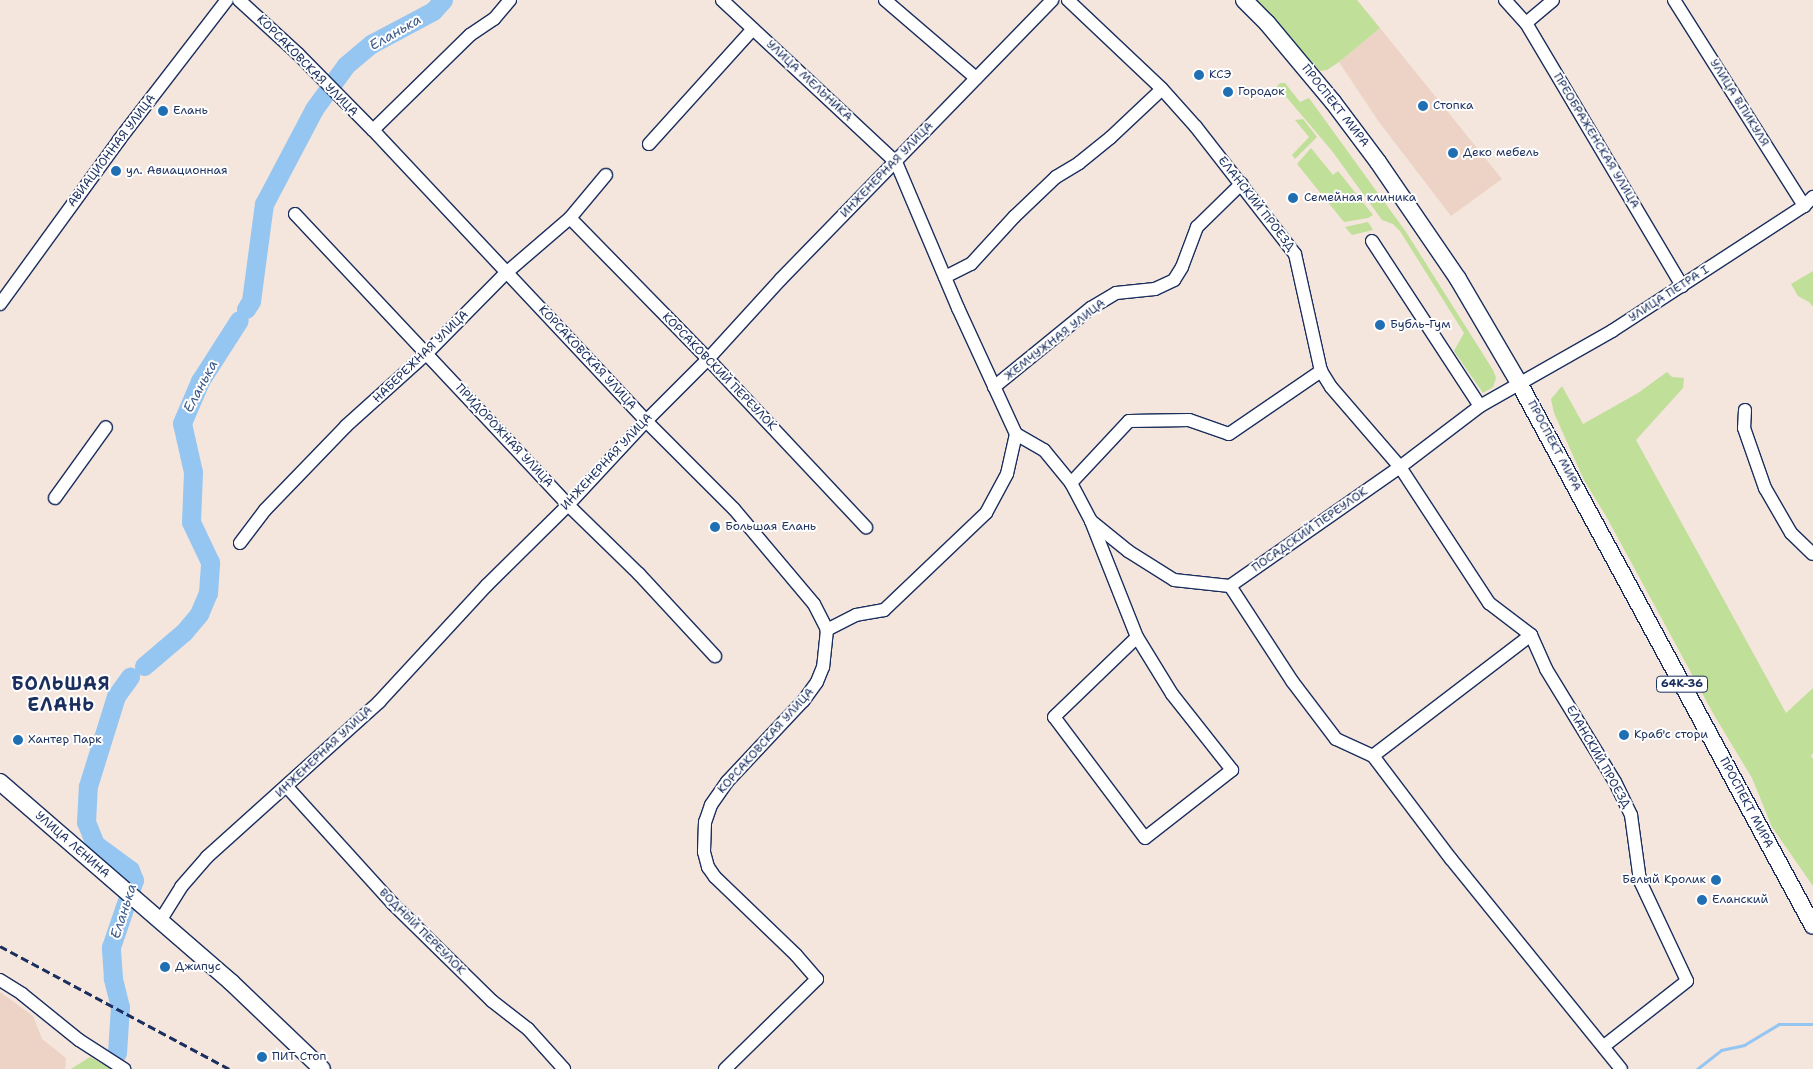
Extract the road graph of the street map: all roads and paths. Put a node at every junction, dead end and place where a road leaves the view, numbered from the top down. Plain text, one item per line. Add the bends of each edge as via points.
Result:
1 (227, 0) edge
2 (239, 0) edge
3 (510, 0) edge
4 (722, 0) edge
5 (885, 0) edge
6 (1052, 0) edge
7 (1068, 0) edge
8 (1244, 0) edge
9 (1505, 0) edge
10 (1553, 0) edge
11 (1674, 0) edge
12 (1526, 23) junction
13 (753, 29) junction
14 (976, 78) junction
15 (1162, 89) junction
16 (373, 130) junction
17 (649, 144) dead end
18 (896, 162) junction
19 (606, 174) dead end
20 (1241, 184) junction
21 (1809, 202) edge
22 (295, 214) dead end
23 (570, 218) junction
24 (1372, 241) dead end
25 (506, 273) junction
26 (945, 277) junction
27 (1682, 286) junction
28 (0, 304) edge
29 (426, 354) junction
30 (708, 359) junction
31 (1321, 371) junction
32 (1520, 383) junction
33 (994, 387) junction
34 (1480, 406) junction
35 (1746, 410) dead end
36 (646, 421) junction
37 (106, 427) dead end
38 (1016, 434) junction
39 (1400, 467) junction
40 (1070, 482) junction
41 (55, 498) dead end
42 (568, 505) junction
43 (1091, 521) junction
44 (866, 527) dead end
45 (240, 543) dead end
46 (1813, 554) edge
47 (1230, 586) junction
48 (827, 630) junction
49 (1531, 636) junction
50 (1137, 637) junction
51 (715, 656) dead end
52 (1372, 756) junction
53 (0, 782) edge
54 (287, 787) junction
55 (160, 921) junction
56 (1813, 926) edge
57 (0, 980) edge
58 (1604, 1046) junction
59 (124, 1069) edge
60 (322, 1069) edge
61 (564, 1069) edge
62 (725, 1069) edge
63 (1620, 1069) edge

1 - 28 street, АВИАЦИОННАЯ УЛИЦА via 119,140
2 - 16 street, КОРСАКОВСКАЯ УЛИЦА
3 - 16 street via 494,19 470,35
4 - 13 street, УЛИЦА МЕЛЬНИКА
5 - 14 street
6 - 14 street, ИНЖЕНЕРНАЯ УЛИЦА
7 - 15 street, ЕЛАНСКИЙ ПРОЕЗД
8 - 32 main road, ПРОСПЕКТ МИРА via 1333,102 1378,162 1458,279
9 - 12 street, ПРЕОБРАЖЕНСКАЯ УЛИЦА
10 - 12 street
11 - 21 street, УЛИЦА В.ПИКУЛЯ
12 - 27 street, ПРЕОБРАЖЕНСКАЯ УЛИЦА
13 - 17 street
13 - 18 street, УЛИЦА МЕЛЬНИКА
14 - 18 street, ИНЖЕНЕРНАЯ УЛИЦА
15 - 20 street, ЕЛАНСКИЙ ПРОЕЗД
15 - 26 street via 1110,138 1056,177 1014,216 971,264
16 - 25 street, КОРСАКОВСКАЯ УЛИЦА
18 - 26 street
18 - 30 street, ИНЖЕНЕРНАЯ УЛИЦА
19 - 23 street, НАБЕРЕЖНАЯ УЛИЦА
20 - 31 street, ЕЛАНСКИЙ ПРОЕЗД via 1295,254
20 - 33 street, ЖЕМЧУЖНАЯ УЛИЦА via 1196,227 1174,280 1155,289 1116,293 1091,308
21 - 27 street, УЛИЦА ПЕТРА I
22 - 29 street, ПРИДОРОЖНАЯ УЛИЦА
23 - 25 street, НАБЕРЕЖНАЯ УЛИЦА
23 - 30 street, КОРСАКОВСКИЙ ПЕРЕУЛОК
24 - 34 street
25 - 29 street, НАБЕРЕЖНАЯ УЛИЦА
25 - 36 street, КОРСАКОВСКАЯ УЛИЦА
26 - 33 street
27 - 32 street, УЛИЦА ПЕТРА I via 1612,331
29 - 42 street, ПРИДОРОЖНАЯ УЛИЦА
29 - 45 street, НАБЕРЕЖНАЯ УЛИЦА via 346,426 265,510
30 - 36 street, ИНЖЕНЕРНАЯ УЛИЦА
30 - 44 street, КОРСАКОВСКИЙ ПЕРЕУЛОК
31 - 39 street, ЕЛАНСКИЙ ПРОЕЗД
31 - 40 street via 1229,434 1189,420 1129,421
32 - 34 street, ПОСАДСКИЙ ПЕРЕУЛОК
32 - 56 main road, ПРОСПЕКТ МИРА / 64К-36
33 - 38 street
34 - 39 street, ПОСАДСКИЙ ПЕРЕУЛОК
35 - 46 street via 1744,428 1765,488 1791,533
36 - 42 street, ИНЖЕНЕРНАЯ УЛИЦА
36 - 48 street, КОРСАКОВСКАЯ УЛИЦА via 734,509 814,604
37 - 41 street
38 - 40 street via 1044,450
38 - 48 street via 1008,474 986,513 884,610 856,615
39 - 47 street, ПОСАДСКИЙ ПЕРЕУЛОК
39 - 49 street, ЕЛАНСКИЙ ПРОЕЗД via 1489,603
40 - 43 street
42 - 51 street, ПРИДОРОЖНАЯ УЛИЦА via 639,574
42 - 54 street, ИНЖЕНЕРНАЯ УЛИЦА via 487,585 379,702
43 - 47 street via 1128,551 1174,580
43 - 50 street
47 - 52 street via 1292,681 1336,739
48 - 62 street, КОРСАКОВСКАЯ УЛИЦА via 825,657 817,682 718,794 705,822 703,839 708,867 817,979
49 - 52 street
49 - 58 street, ЕЛАНСКИЙ ПРОЕЗД via 1546,670 1615,782 1631,815 1640,881 1687,981
50 - 50 street via 1172,694 1232,770 1145,838 1054,718
52 - 58 street via 1451,859
53 - 55 main road, УЛИЦА ЛЕНИНА
54 - 55 street, ИНЖЕНЕРНАЯ УЛИЦА via 207,858 181,887
54 - 61 street, ВОДНЫЙ ПЕРЕУЛОК via 392,903 492,1001 528,1029
55 - 60 main road, УЛИЦА ЛЕНИНА via 232,983
57 - 59 street
58 - 63 street

